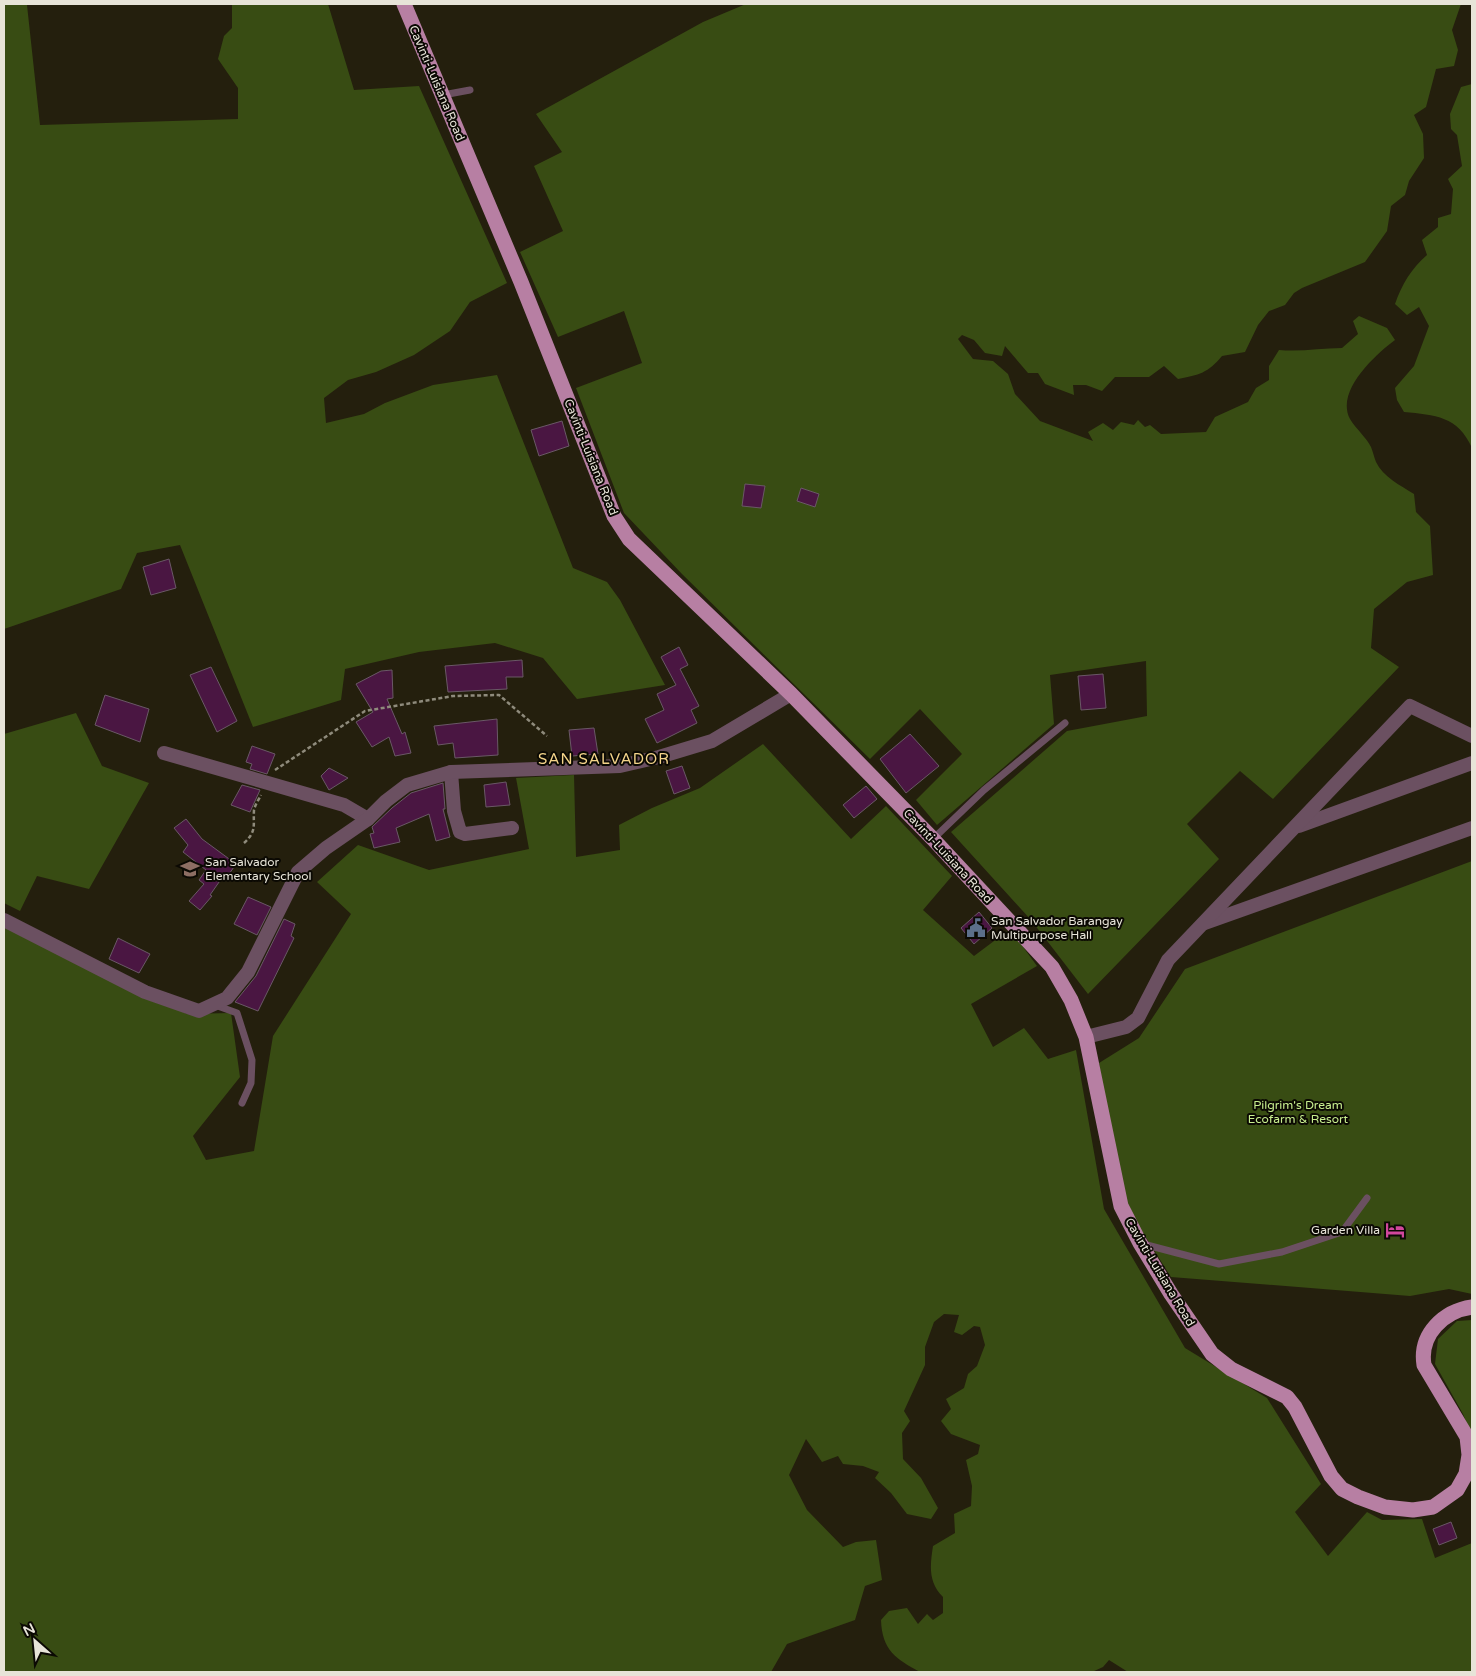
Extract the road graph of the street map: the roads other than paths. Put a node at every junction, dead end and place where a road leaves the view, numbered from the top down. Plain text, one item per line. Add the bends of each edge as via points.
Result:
1 (404, 4) edge
2 (470, 90) dead end
3 (442, 95) junction
4 (792, 694) junction
5 (1065, 723) dead end
6 (1472, 736) edge
7 (164, 753) dead end
8 (1472, 764) edge
9 (451, 772) junction
10 (368, 819) junction
11 (512, 828) dead end
12 (1295, 828) junction
13 (1472, 828) edge
14 (933, 839) junction
15 (4, 920) edge
16 (1202, 924) junction
17 (212, 1005) junction
18 (1086, 1037) junction
19 (242, 1103) dead end
20 (1367, 1198) dead end
21 (1140, 1243) junction
22 (1472, 1307) edge

1 - 3 main road, Cavinti-Luisiana Road
2 - 3 lane
3 - 4 main road, Cavinti-Luisiana Road via 614,516 630,539
4 - 9 street via 712,741 659,758 620,766
4 - 14 main road, Cavinti-Luisiana Road
5 - 14 lane via 984,790
6 - 12 street via 1410,706
7 - 10 street via 344,805
8 - 12 street
9 - 10 street via 407,785
9 - 11 street via 454,811 460,832
10 - 17 street via 298,872 248,972 227,998
12 - 16 street
13 - 16 street
14 - 18 main road, Cavinti-Luisiana Road via 1052,967 1071,1000
15 - 17 street via 145,992 199,1011
16 - 18 street via 1168,960 1132,1025
17 - 19 lane via 234,1010 240,1018 252,1060 251,1083
18 - 21 main road, Cavinti-Luisiana Road via 1120,1206
20 - 21 lane via 1342,1232 1282,1252 1219,1264
21 - 22 main road, Cavinti-Luisiana Road via 1212,1354 1231,1369 1287,1397 1331,1476 1358,1498 1385,1507 1413,1510 1433,1507 1457,1490 1466,1474 1467,1437 1428,1373 1422,1355 1436,1324 1448,1314

